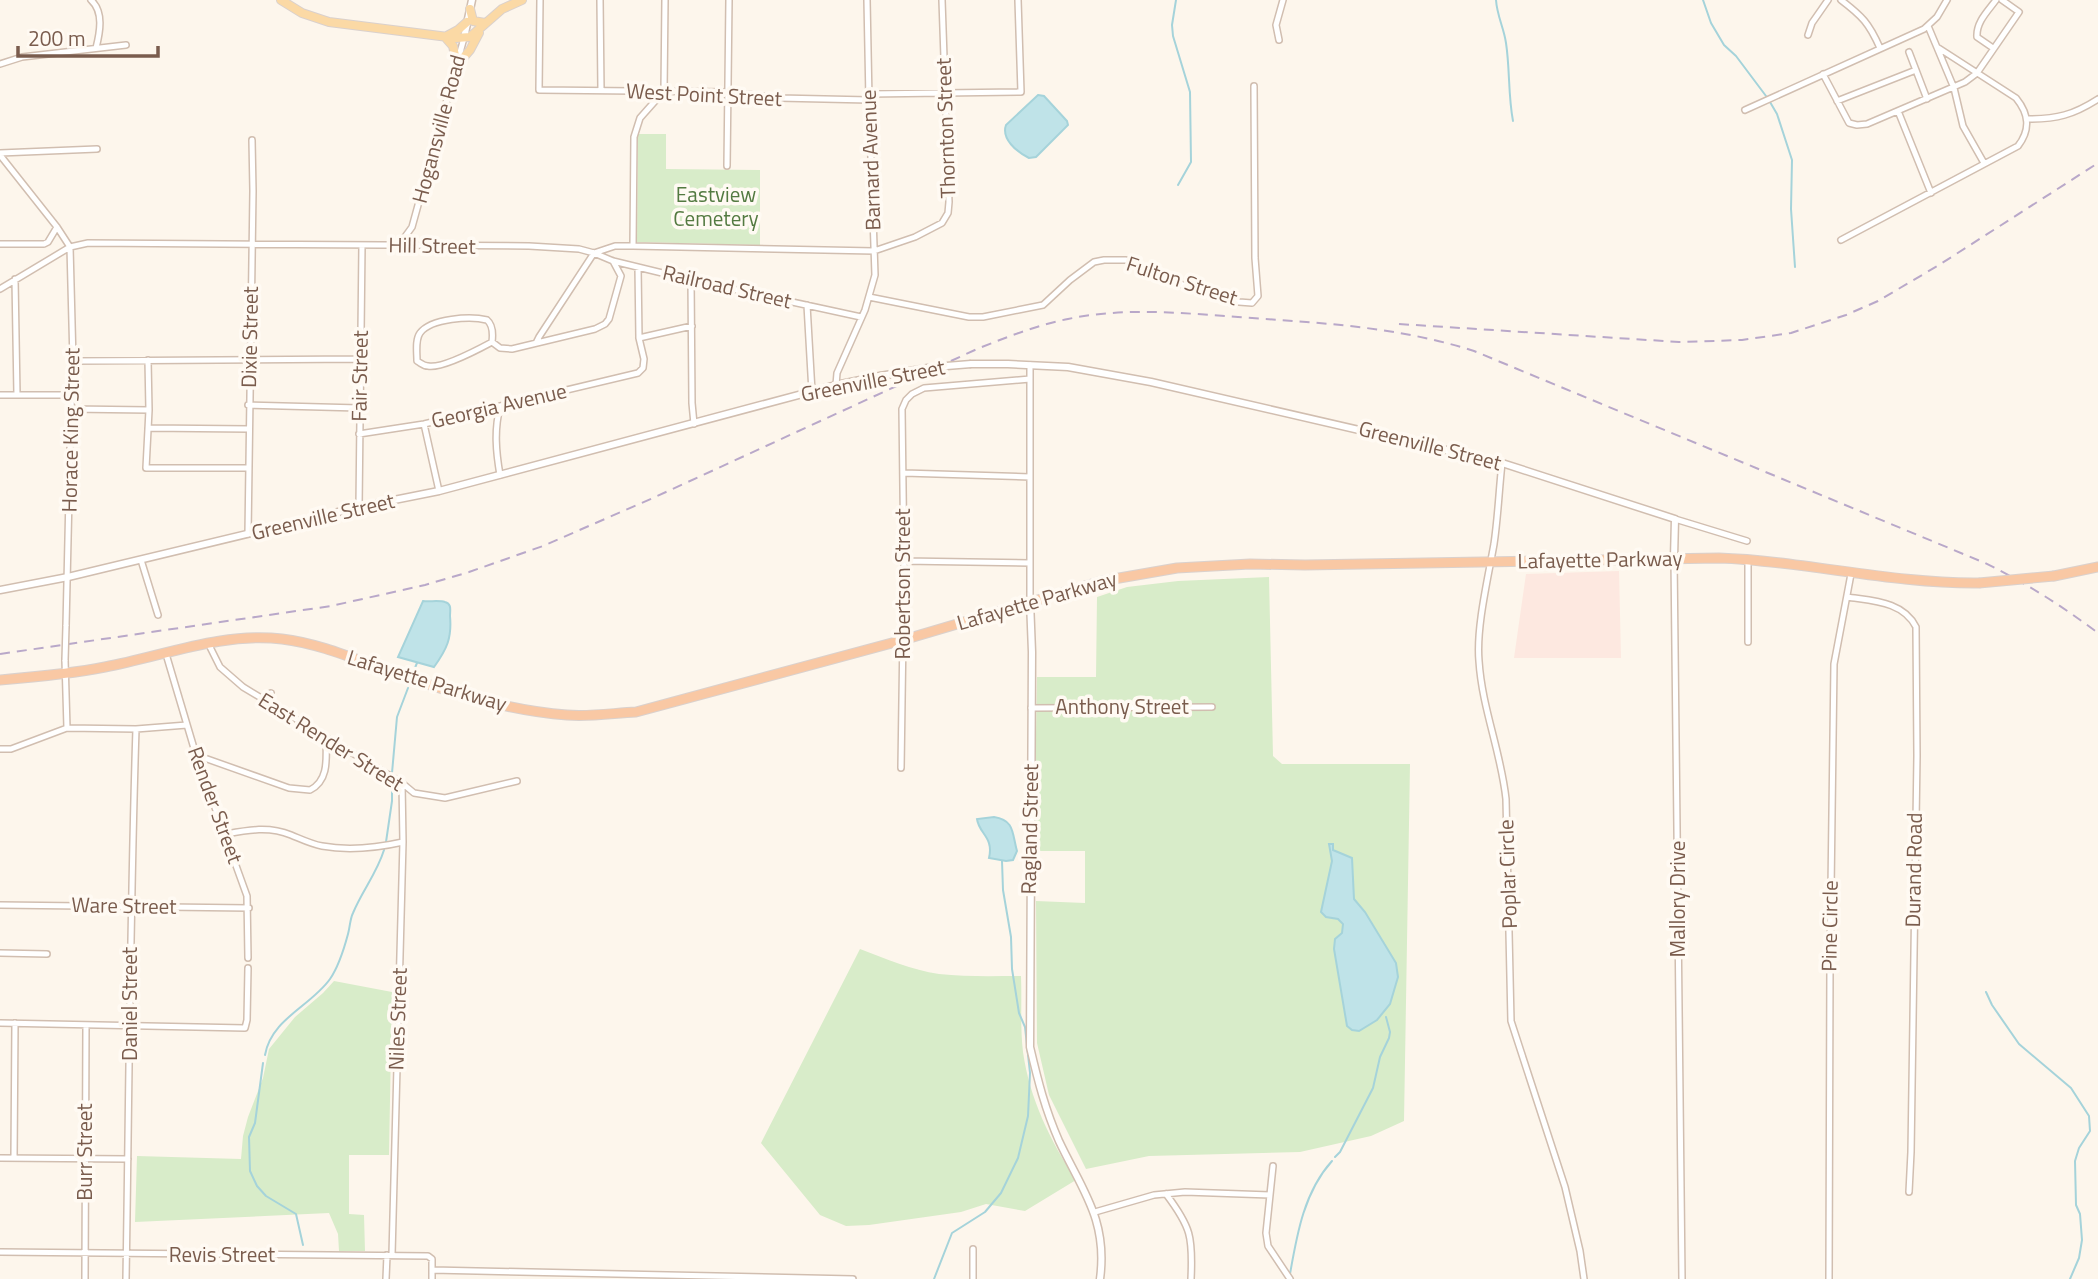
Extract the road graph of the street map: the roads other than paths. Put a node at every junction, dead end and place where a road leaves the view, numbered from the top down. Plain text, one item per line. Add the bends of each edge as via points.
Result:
1 (91, 0) edge
2 (281, 0) edge
3 (472, 0) edge
4 (522, 0) edge
5 (541, 0) edge
6 (600, 0) edge
7 (665, 0) edge
8 (729, 0) edge
9 (867, 0) edge
10 (942, 0) edge
11 (1018, 0) edge
12 (1283, 0) edge
13 (1828, 0) edge
14 (1841, 0) edge
15 (1947, 0) edge
16 (1996, 0) edge
17 (2002, 0) edge
18 (470, 9) junction
19 (467, 22) junction
20 (485, 23) junction
21 (1928, 26) junction
22 (1808, 36) dead end
23 (445, 37) junction
24 (464, 38) junction
25 (1279, 40) dead end
26 (126, 45) dead end
27 (1937, 47) junction
28 (96, 48) junction
29 (1880, 48) junction
30 (1993, 48) junction
31 (1909, 52) dead end
32 (0, 64) edge
33 (457, 65) junction
34 (1916, 70) junction
35 (1978, 72) junction
36 (1823, 74) junction
37 (1254, 86) dead end
38 (1954, 88) junction
39 (601, 90) junction
40 (664, 91) junction
41 (729, 92) junction
42 (945, 94) junction
43 (869, 97) junction
44 (1927, 99) junction
45 (2098, 99) edge
46 (1837, 101) junction
47 (1745, 110) dead end
48 (1898, 111) junction
49 (2028, 119) junction
50 (252, 140) dead end
51 (97, 149) dead end
52 (0, 154) edge
53 (1984, 163) junction
54 (727, 166) dead end
55 (1931, 193) junction
56 (57, 228) junction
57 (1841, 240) dead end
58 (251, 243) junction
59 (0, 244) edge
60 (362, 245) junction
61 (399, 245) junction
62 (633, 246) junction
63 (70, 247) junction
64 (874, 251) junction
65 (594, 253) junction
66 (613, 261) junction
67 (635, 266) junction
68 (621, 276) junction
69 (15, 279) junction
70 (691, 280) junction
71 (0, 289) edge
72 (870, 298) junction
73 (807, 305) junction
74 (861, 317) junction
75 (692, 326) junction
76 (639, 338) junction
77 (492, 342) junction
78 (536, 344) junction
79 (360, 359) junction
80 (148, 360) junction
81 (249, 360) junction
82 (74, 361) junction
83 (1030, 365) junction
84 (1030, 379) junction
85 (836, 385) junction
86 (812, 392) junction
87 (0, 395) edge
88 (17, 395) junction
89 (71, 395) junction
90 (248, 405) junction
91 (500, 407) junction
92 (359, 408) junction
93 (71, 409) junction
94 (149, 410) junction
95 (424, 424) junction
96 (694, 424) junction
97 (148, 428) junction
98 (248, 429) junction
99 (359, 434) junction
100 (1502, 463) junction
101 (249, 468) junction
102 (904, 473) junction
103 (500, 475) junction
104 (1030, 477) junction
105 (439, 491) junction
106 (359, 507) junction
107 (1675, 519) junction
108 (248, 534) junction
109 (1746, 541) dead end
110 (1674, 558) junction
111 (1748, 559) junction
112 (141, 560) junction
113 (904, 561) junction
114 (1491, 562) junction
115 (1030, 563) junction
116 (2098, 567) edge
117 (1851, 574) junction
118 (68, 577) junction
119 (0, 590) edge
120 (1847, 597) junction
121 (1030, 601) junction
122 (158, 615) dead end
123 (903, 640) junction
124 (1748, 642) dead end
125 (208, 643) junction
126 (166, 654) junction
127 (66, 674) junction
128 (0, 680) edge
129 (271, 693) dead end
130 (268, 703) junction
131 (1212, 707) dead end
132 (1031, 708) junction
133 (187, 725) junction
134 (67, 728) junction
135 (136, 729) junction
136 (326, 737) junction
137 (0, 749) edge
138 (196, 755) junction
139 (901, 768) dead end
140 (517, 781) dead end
141 (402, 783) junction
142 (226, 834) junction
143 (403, 842) junction
144 (0, 905) edge
145 (130, 908) junction
146 (248, 908) junction
147 (0, 953) edge
148 (47, 954) dead end
149 (248, 958) dead end
150 (248, 968) dead end
151 (0, 1023) edge
152 (15, 1023) junction
153 (86, 1024) junction
154 (131, 1026) junction
155 (0, 1158) edge
156 (14, 1158) junction
157 (86, 1158) junction
158 (128, 1159) junction
159 (1273, 1166) dead end
160 (1909, 1192) dead end
161 (1166, 1194) junction
162 (1270, 1195) junction
163 (1095, 1212) junction
164 (973, 1249) dead end
165 (0, 1252) edge
166 (85, 1254) junction
167 (126, 1255) junction
168 (389, 1255) junction
169 (432, 1270) junction
170 (764, 1278) edge
171 (85, 1279) edge
172 (126, 1279) edge
173 (386, 1279) edge
174 (432, 1279) edge
175 (853, 1279) edge
176 (973, 1279) edge
177 (1100, 1279) edge
178 (1191, 1279) edge
179 (1290, 1279) edge
180 (1584, 1279) edge
181 (1682, 1279) edge
182 (1829, 1279) edge

1 - 28 street via 100,16
2 - 23 main road via 329,22
3 - 18 street
4 - 20 main road, Hogansville Road
5 - 39 street, West Point Street via 539,90
6 - 39 street
7 - 40 street
8 - 41 street
9 - 43 street, Barnard Avenue
10 - 42 street, Thornton Street
11 - 42 street, West Point Street via 1021,92
12 - 25 street via 1276,25
13 - 22 street
14 - 29 street via 1871,27
15 - 21 street
16 - 30 street via 1976,31 1976,37
17 - 30 street via 2019,12
18 - 19 street
18 - 20 main road via 473,21
19 - 23 main road
19 - 24 street
20 - 24 main road, Hogansville Road
20 - 33 main road
21 - 27 street
21 - 29 street
23 - 24 main road
23 - 33 main road
24 - 33 street, Hogansville Road
26 - 28 street
27 - 35 street
27 - 38 street
28 - 32 street
29 - 36 street
30 - 35 street
31 - 34 street
33 - 61 street, Hogansville Road via 412,227
34 - 44 street
34 - 46 street
35 - 38 street
35 - 49 street via 2015,99
36 - 46 street
36 - 47 street
37 - 72 street, Fulton Street via 1258,296 1252,303 1183,285 1126,260 1094,262 1043,305 983,317
38 - 44 street
38 - 53 street via 1963,126
39 - 40 street, West Point Street
40 - 41 street, West Point Street
40 - 62 street via 640,118 634,137
41 - 43 street, West Point Street via 789,99
41 - 54 street
42 - 43 street, West Point Street
42 - 64 street, Thornton Street via 946,219 915,237
43 - 64 street, Barnard Avenue
44 - 48 street
45 - 49 street via 2065,116
46 - 48 street via 1849,122 1857,125
48 - 55 street
49 - 53 street via 2018,146
50 - 58 street, Dixie Street
51 - 52 street
52 - 56 street
53 - 55 street
55 - 57 street
56 - 59 street via 44,244
56 - 63 street
58 - 60 street, Hill Street
58 - 63 street, Hill Street via 118,242
58 - 81 street, Dixie Street
60 - 61 street, Hill Street
60 - 79 street, Fair Street
61 - 65 street, Hill Street via 540,246
62 - 64 street, Hill Street
62 - 65 street, Hill Street
63 - 69 street, Hill Street
63 - 82 street, Horace King Street
64 - 72 street, Barnard Avenue
65 - 66 street, Railroad Street
65 - 78 street
66 - 67 street, Railroad Street
66 - 68 street
67 - 68 street
67 - 70 street, Railroad Street
67 - 76 street
68 - 78 street via 605,324
69 - 71 street, Hill Street
69 - 88 street
70 - 73 street, Railroad Street
70 - 75 street
72 - 74 street, Barnard Avenue
73 - 74 street, Railroad Street
73 - 86 street
74 - 85 street, Barnard Avenue
75 - 76 street
75 - 96 street
76 - 91 street, Georgia Avenue via 644,359 638,373
77 - 77 street via 434,366 417,361 419,335 438,322 487,320
77 - 78 street via 512,349
79 - 81 street
79 - 92 street, Fair Street
80 - 81 street
80 - 82 street
80 - 94 street
81 - 90 street, Dixie Street
82 - 89 street, Horace King Street
83 - 84 street, Ragland Street
83 - 85 street, Greenville Street, bridge via 934,367
83 - 100 street, Greenville Street via 1130,378
84 - 102 street, Robertson Street via 918,390 902,409
84 - 104 street, Ragland Street
85 - 86 street, Greenville Street
86 - 96 street, Greenville Street
87 - 88 street
88 - 89 street
89 - 93 street, Horace King Street
90 - 92 street
90 - 98 street, Dixie Street
91 - 95 street, Georgia Avenue
91 - 103 street via 496,420
92 - 99 street, Fair Street
93 - 94 street
93 - 118 street, Horace King Street
94 - 97 street
95 - 99 street, Georgia Avenue
95 - 105 street
96 - 103 street, Greenville Street
97 - 98 street
97 - 101 street via 146,468
98 - 101 street, Dixie Street
99 - 106 street, Fair Street
100 - 107 street, Greenville Street
100 - 114 street, Poplar Circle
101 - 108 street, Dixie Street
102 - 104 street
102 - 113 street, Robertson Street
103 - 105 street, Greenville Street
104 - 115 street, Ragland Street
105 - 106 street, Greenville Street
106 - 108 street, Greenville Street
107 - 109 street, Greenville Street
107 - 110 street, Mallory Drive
108 - 112 street, Greenville Street
110 - 111 highway, Lafayette Parkway
110 - 114 highway, Lafayette Parkway
110 - 181 street, Mallory Drive
111 - 117 highway, Lafayette Parkway
111 - 124 street
112 - 118 street, Greenville Street
112 - 122 street
113 - 115 street
113 - 123 street, Robertson Street
114 - 121 highway, Lafayette Parkway via 1177,568 1102,581
114 - 180 street, Poplar Circle via 1478,660 1485,708 1504,775 1511,1021 1565,1187
115 - 121 street, Ragland Street
116 - 117 highway, Lafayette Parkway, bridge via 1979,583
117 - 120 street, Pine Circle
118 - 119 street, Greenville Street
118 - 127 street, Horace King Street, bridge
120 - 160 street, Durand Road via 1897,607 1916,627
120 - 182 street, Pine Circle via 1834,670
121 - 123 highway, Lafayette Parkway
121 - 132 street, Ragland Street
123 - 125 highway, Lafayette Parkway via 636,712 571,715 532,712 452,692 303,642 241,637
123 - 139 street, Robertson Street
125 - 126 highway, Lafayette Parkway
125 - 130 street, East Render Street via 228,676
126 - 127 highway, Lafayette Parkway
126 - 133 street, Render Street
127 - 128 highway, Lafayette Parkway
127 - 134 street, Horace King Street
129 - 130 street
130 - 136 street, East Render Street
131 - 132 street, Anthony Street
132 - 163 street, Ragland Street via 1030,1047 1041,1096
133 - 135 street
133 - 138 street, Render Street
134 - 135 street
134 - 137 street
135 - 145 street, Daniel Street
136 - 138 street via 322,781 310,790 289,788
136 - 141 street, East Render Street
138 - 142 street, Render Street
140 - 141 street, East Render Street via 445,798 414,793
141 - 143 street, Niles Street
142 - 143 street via 268,830 321,846 352,849
142 - 146 street, Render Street
143 - 168 street, Niles Street
144 - 145 street, Ware Street
145 - 146 street, Ware Street
145 - 154 street, Daniel Street
146 - 149 street, Render Street
147 - 148 street
150 - 154 street via 245,1028
151 - 152 street
152 - 153 street
152 - 156 street
153 - 154 street
153 - 157 street, Burr Street
154 - 158 street, Daniel Street
155 - 156 street
156 - 157 street
157 - 158 street
157 - 166 street, Burr Street
158 - 167 street, Daniel Street
159 - 162 street
161 - 162 street
161 - 163 street
161 - 178 street via 1190,1233
162 - 179 street via 1268,1246
163 - 177 street, Ragland Street via 1101,1239
164 - 176 street
165 - 166 street, Revis Street
166 - 167 street, Revis Street
166 - 171 street, Burr Street
167 - 168 street, Revis Street
167 - 172 street, Daniel Street
168 - 169 street, Revis Street via 428,1256
168 - 173 street, Niles Street
169 - 170 street
169 - 174 street
170 - 175 street

